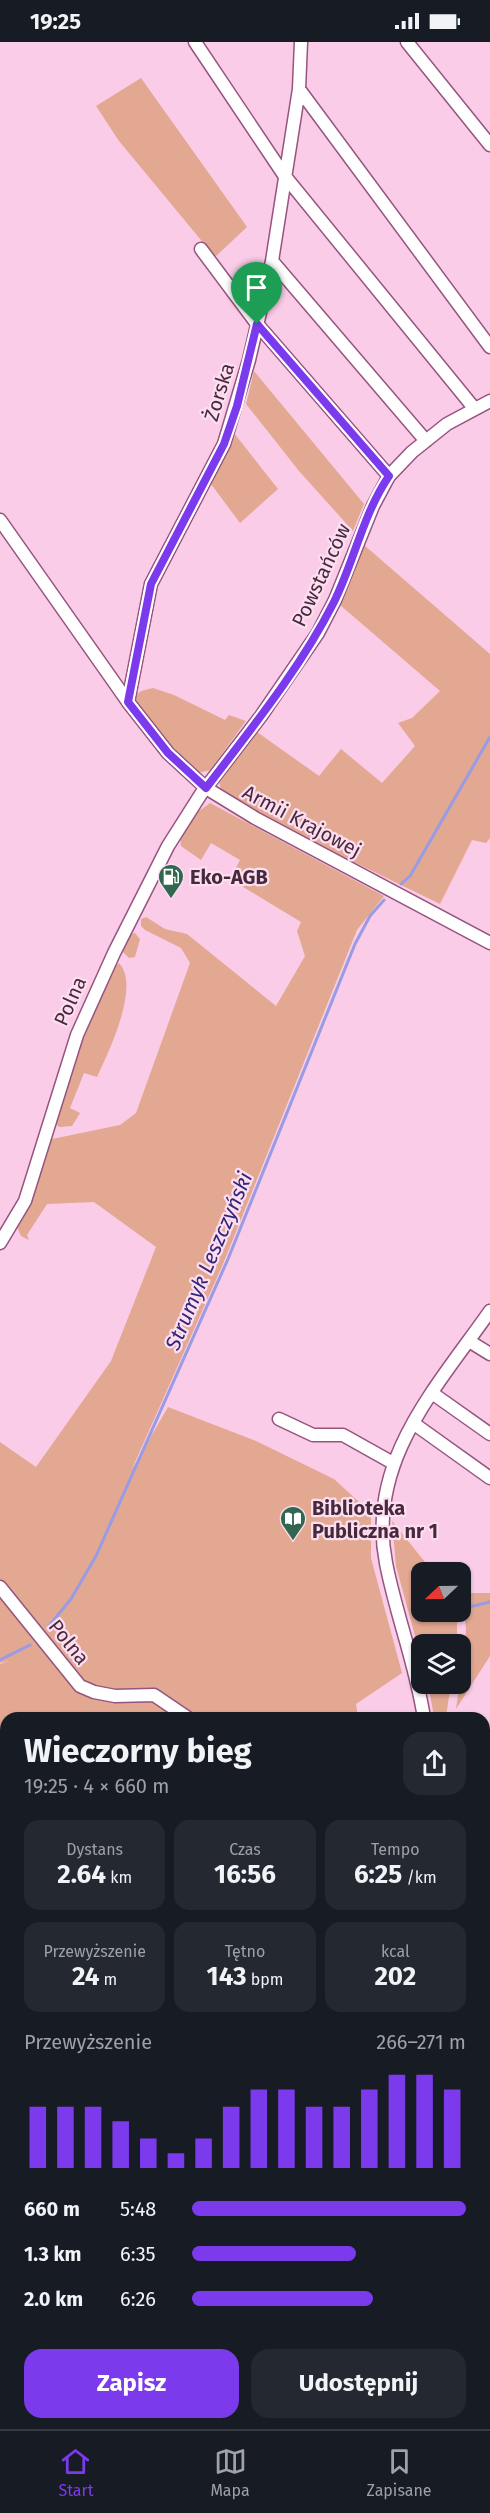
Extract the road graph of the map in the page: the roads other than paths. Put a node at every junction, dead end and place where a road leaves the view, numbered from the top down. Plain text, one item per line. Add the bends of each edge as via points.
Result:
1 (195, 42) edge
2 (300, 42) edge
3 (406, 42) edge
4 (299, 89) junction
5 (490, 145) edge
6 (284, 175) junction
7 (201, 249) dead end
8 (272, 261) junction
9 (257, 324) junction
10 (490, 347) edge
11 (490, 401) edge
12 (474, 408) junction
13 (426, 441) junction
14 (389, 476) junction
15 (0, 520) edge
16 (128, 702) junction
17 (206, 788) junction
18 (490, 943) edge
19 (0, 1243) edge
20 (490, 1311) edge
21 (469, 1341) junction
22 (490, 1354) edge
23 (432, 1394) junction
24 (279, 1419) dead end
25 (413, 1423) junction
26 (490, 1434) edge
27 (393, 1463) junction
28 (490, 1478) edge
29 (0, 1587) edge
30 (179, 1712) edge
31 (423, 1712) edge

1 - 6 street
2 - 4 street, Żorska
3 - 5 street
4 - 6 street, Żorska
4 - 10 street
6 - 8 street, Żorska
6 - 12 street
7 - 9 street
8 - 9 street, Żorska
8 - 13 street
9 - 14 street
9 - 16 street, Żorska via 224,444 151,584
11 - 12 street, Powstańców
12 - 13 street, Powstańców
13 - 14 street, Powstańców
14 - 17 street, Powstańców via 318,633
15 - 16 street, Armii Krajowej
16 - 17 street, Armii Krajowej via 168,753
17 - 18 street, Armii Krajowej
17 - 19 street, Polna via 156,868 94,994 69,1057 25,1200
20 - 21 street
21 - 22 street
21 - 23 street
23 - 25 street
23 - 26 street
24 - 27 street via 313,1435 343,1435
25 - 27 street
25 - 28 street
27 - 31 street via 383,1504 383,1549
29 - 30 street, Polna via 80,1686 115,1696 154,1695

